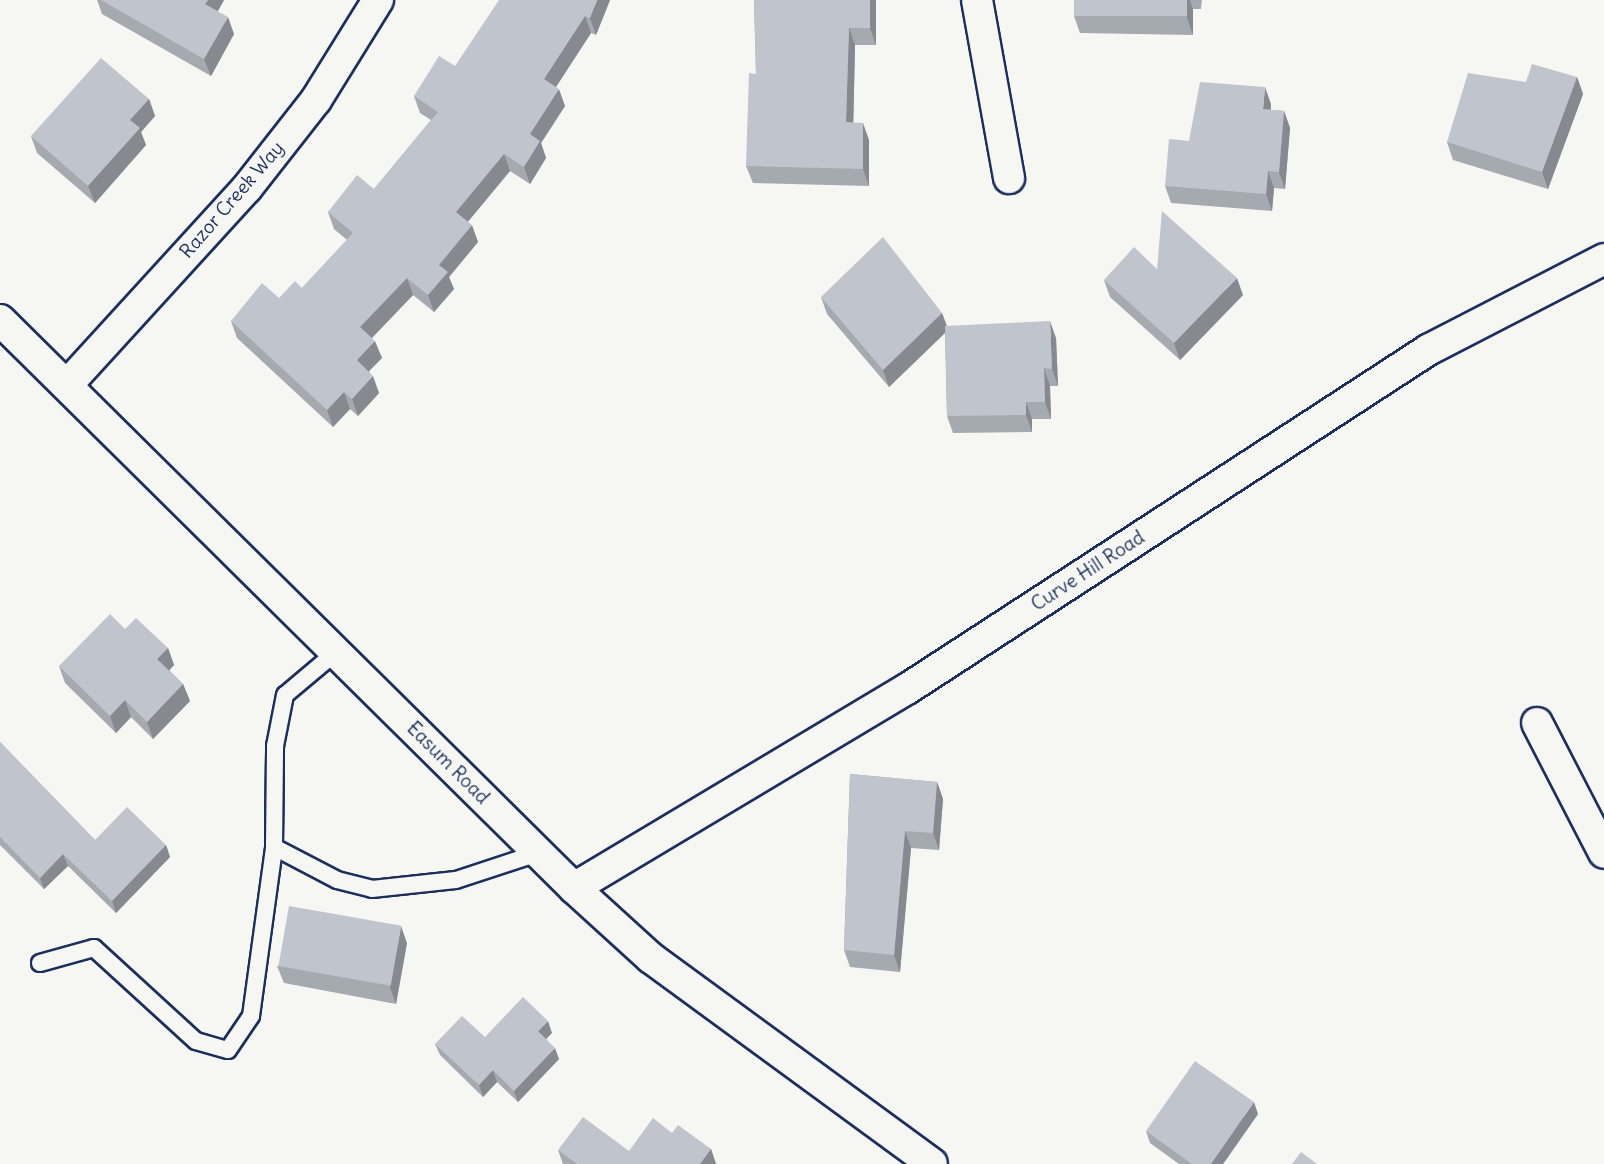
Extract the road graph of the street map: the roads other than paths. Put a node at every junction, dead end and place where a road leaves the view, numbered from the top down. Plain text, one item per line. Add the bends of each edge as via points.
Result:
1 (378, 0) edge
2 (977, 0) edge
3 (1009, 178) dead end
4 (1604, 259) edge
5 (0, 320) edge
6 (67, 385) junction
7 (337, 652) junction
8 (1537, 723) dead end
9 (274, 847) junction
10 (538, 853) junction
11 (1604, 853) edge
12 (574, 888) junction
13 (40, 963) dead end
14 (932, 1164) edge

1 - 6 street, Razor Creek Way via 316,100 247,188
2 - 3 street
4 - 12 street, Curve Hill Road via 1428,350 907,689
5 - 6 street, Easum Road
6 - 7 street, Easum Road
7 - 9 lane via 285,695 275,746
7 - 10 street, Easum Road
8 - 11 street
9 - 10 lane via 337,880 372,889 456,880
9 - 13 lane via 251,1016 229,1050 196,1041 94,948
10 - 12 street, Easum Road
12 - 14 street, Easum Road via 651,958

